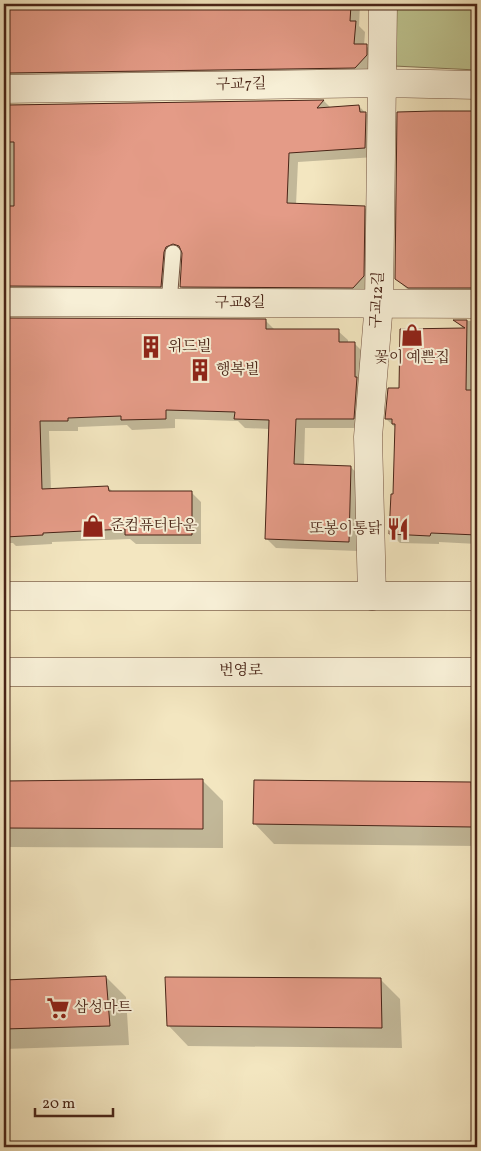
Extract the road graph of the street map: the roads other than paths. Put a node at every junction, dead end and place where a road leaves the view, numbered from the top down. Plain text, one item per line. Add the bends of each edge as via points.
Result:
1 (383, 4) edge
2 (382, 83) junction
3 (477, 86) edge
4 (4, 89) edge
5 (173, 253) dead end
6 (4, 302) edge
7 (169, 303) junction
8 (379, 303) junction
9 (477, 304) edge
10 (4, 596) edge
11 (372, 596) junction
12 (477, 596) edge
13 (4, 672) edge
14 (477, 672) edge

1 - 2 street, 구교12길
2 - 3 street, 구교7길
2 - 4 street, 구교7길
2 - 8 street, 구교12길
5 - 7 lane
6 - 7 street, 구교8길
7 - 8 street, 구교8길
8 - 9 street, 구교8길
8 - 11 street, 구교12길 via 368,437
10 - 11 street
11 - 12 street
13 - 14 street, 번영로

